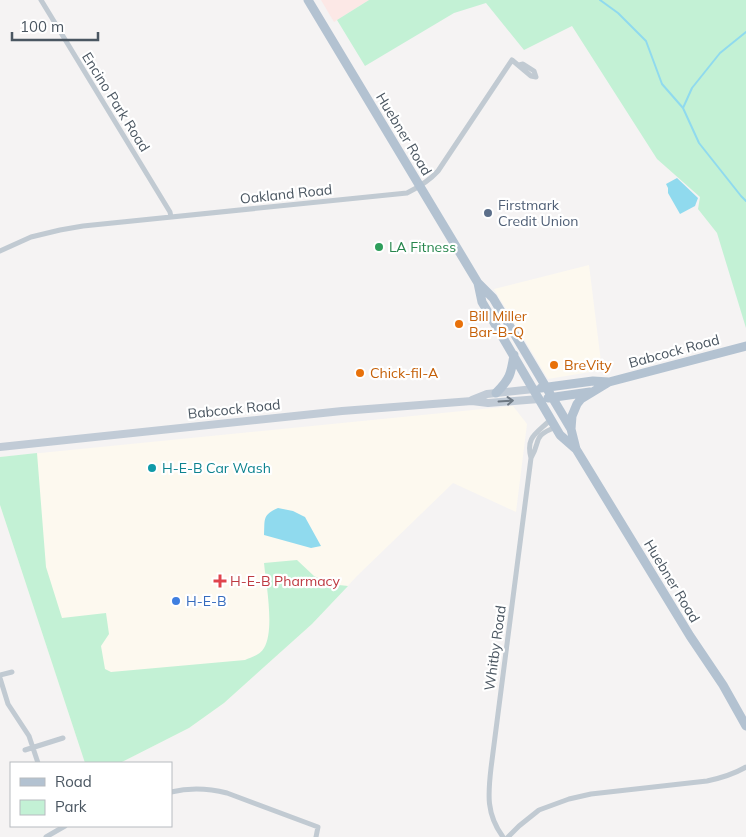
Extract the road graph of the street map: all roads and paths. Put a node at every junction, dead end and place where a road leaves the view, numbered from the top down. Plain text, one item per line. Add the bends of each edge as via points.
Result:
1 (41, 0) edge
2 (308, 0) edge
3 (519, 65) dead end
4 (419, 187) junction
5 (171, 217) junction
6 (0, 252) edge
7 (478, 282) junction
8 (746, 346) edge
9 (514, 354) junction
10 (609, 382) junction
11 (546, 388) junction
12 (534, 389) junction
13 (595, 391) junction
14 (496, 393) junction
15 (552, 397) junction
16 (539, 399) junction
17 (472, 400) junction
18 (553, 423) junction
19 (571, 429) junction
20 (0, 447) edge
21 (576, 449) junction
22 (531, 458) junction
23 (12, 672) dead end
24 (0, 676) edge
25 (746, 726) edge
26 (63, 738) dead end
27 (33, 748) junction
28 (25, 750) dead end
29 (38, 762) edge
30 (746, 767) edge
31 (172, 792) edge
32 (58, 827) edge
33 (46, 837) edge
34 (316, 837) edge
35 (503, 837) edge
36 (508, 837) edge

1 - 5 street, Encino Park Road
2 - 4 main road, Huebner Road
3 - 4 street, Oakland Road via 512,60 438,172
4 - 5 street, Oakland Road via 404,194
4 - 7 main road, Huebner Road
5 - 6 street, Oakland Road via 60,230
7 - 9 main road, Huebner Road via 482,302
7 - 11 main road, Huebner Road via 493,298
8 - 10 main road, Babcock Road
9 - 12 main road, Huebner Road
9 - 14 main road via 509,377
10 - 11 main road, Babcock Road via 593,381
10 - 13 main road, Babcock Road
11 - 12 main road, Babcock Road
11 - 15 main road, Huebner Road
12 - 14 main road, Babcock Road
12 - 16 main road, Huebner Road
13 - 15 main road, Babcock Road
13 - 19 main road via 577,404
14 - 17 main road, Babcock Road
15 - 16 main road, Babcock Road
15 - 19 main road, Huebner Road
17 -> 16 main road, Babcock Road via 488,403
16 - 18 main road, Huebner Road
17 - 20 main road, Babcock Road
18 - 21 main road, Huebner Road via 560,435
18 - 22 street, Whitby Road via 540,436
18 - 22 street, Whitby Road via 533,436 529,451
19 - 21 main road, Huebner Road
21 - 25 main road, Huebner Road
22 - 35 street, Whitby Road via 490,779 491,814
23 - 24 street
24 - 27 street via 8,704
26 - 27 street
27 - 28 street
27 - 29 street
30 - 36 street via 707,781 569,798 539,810
31 - 34 street via 194,788 227,793 318,827
32 - 33 street

